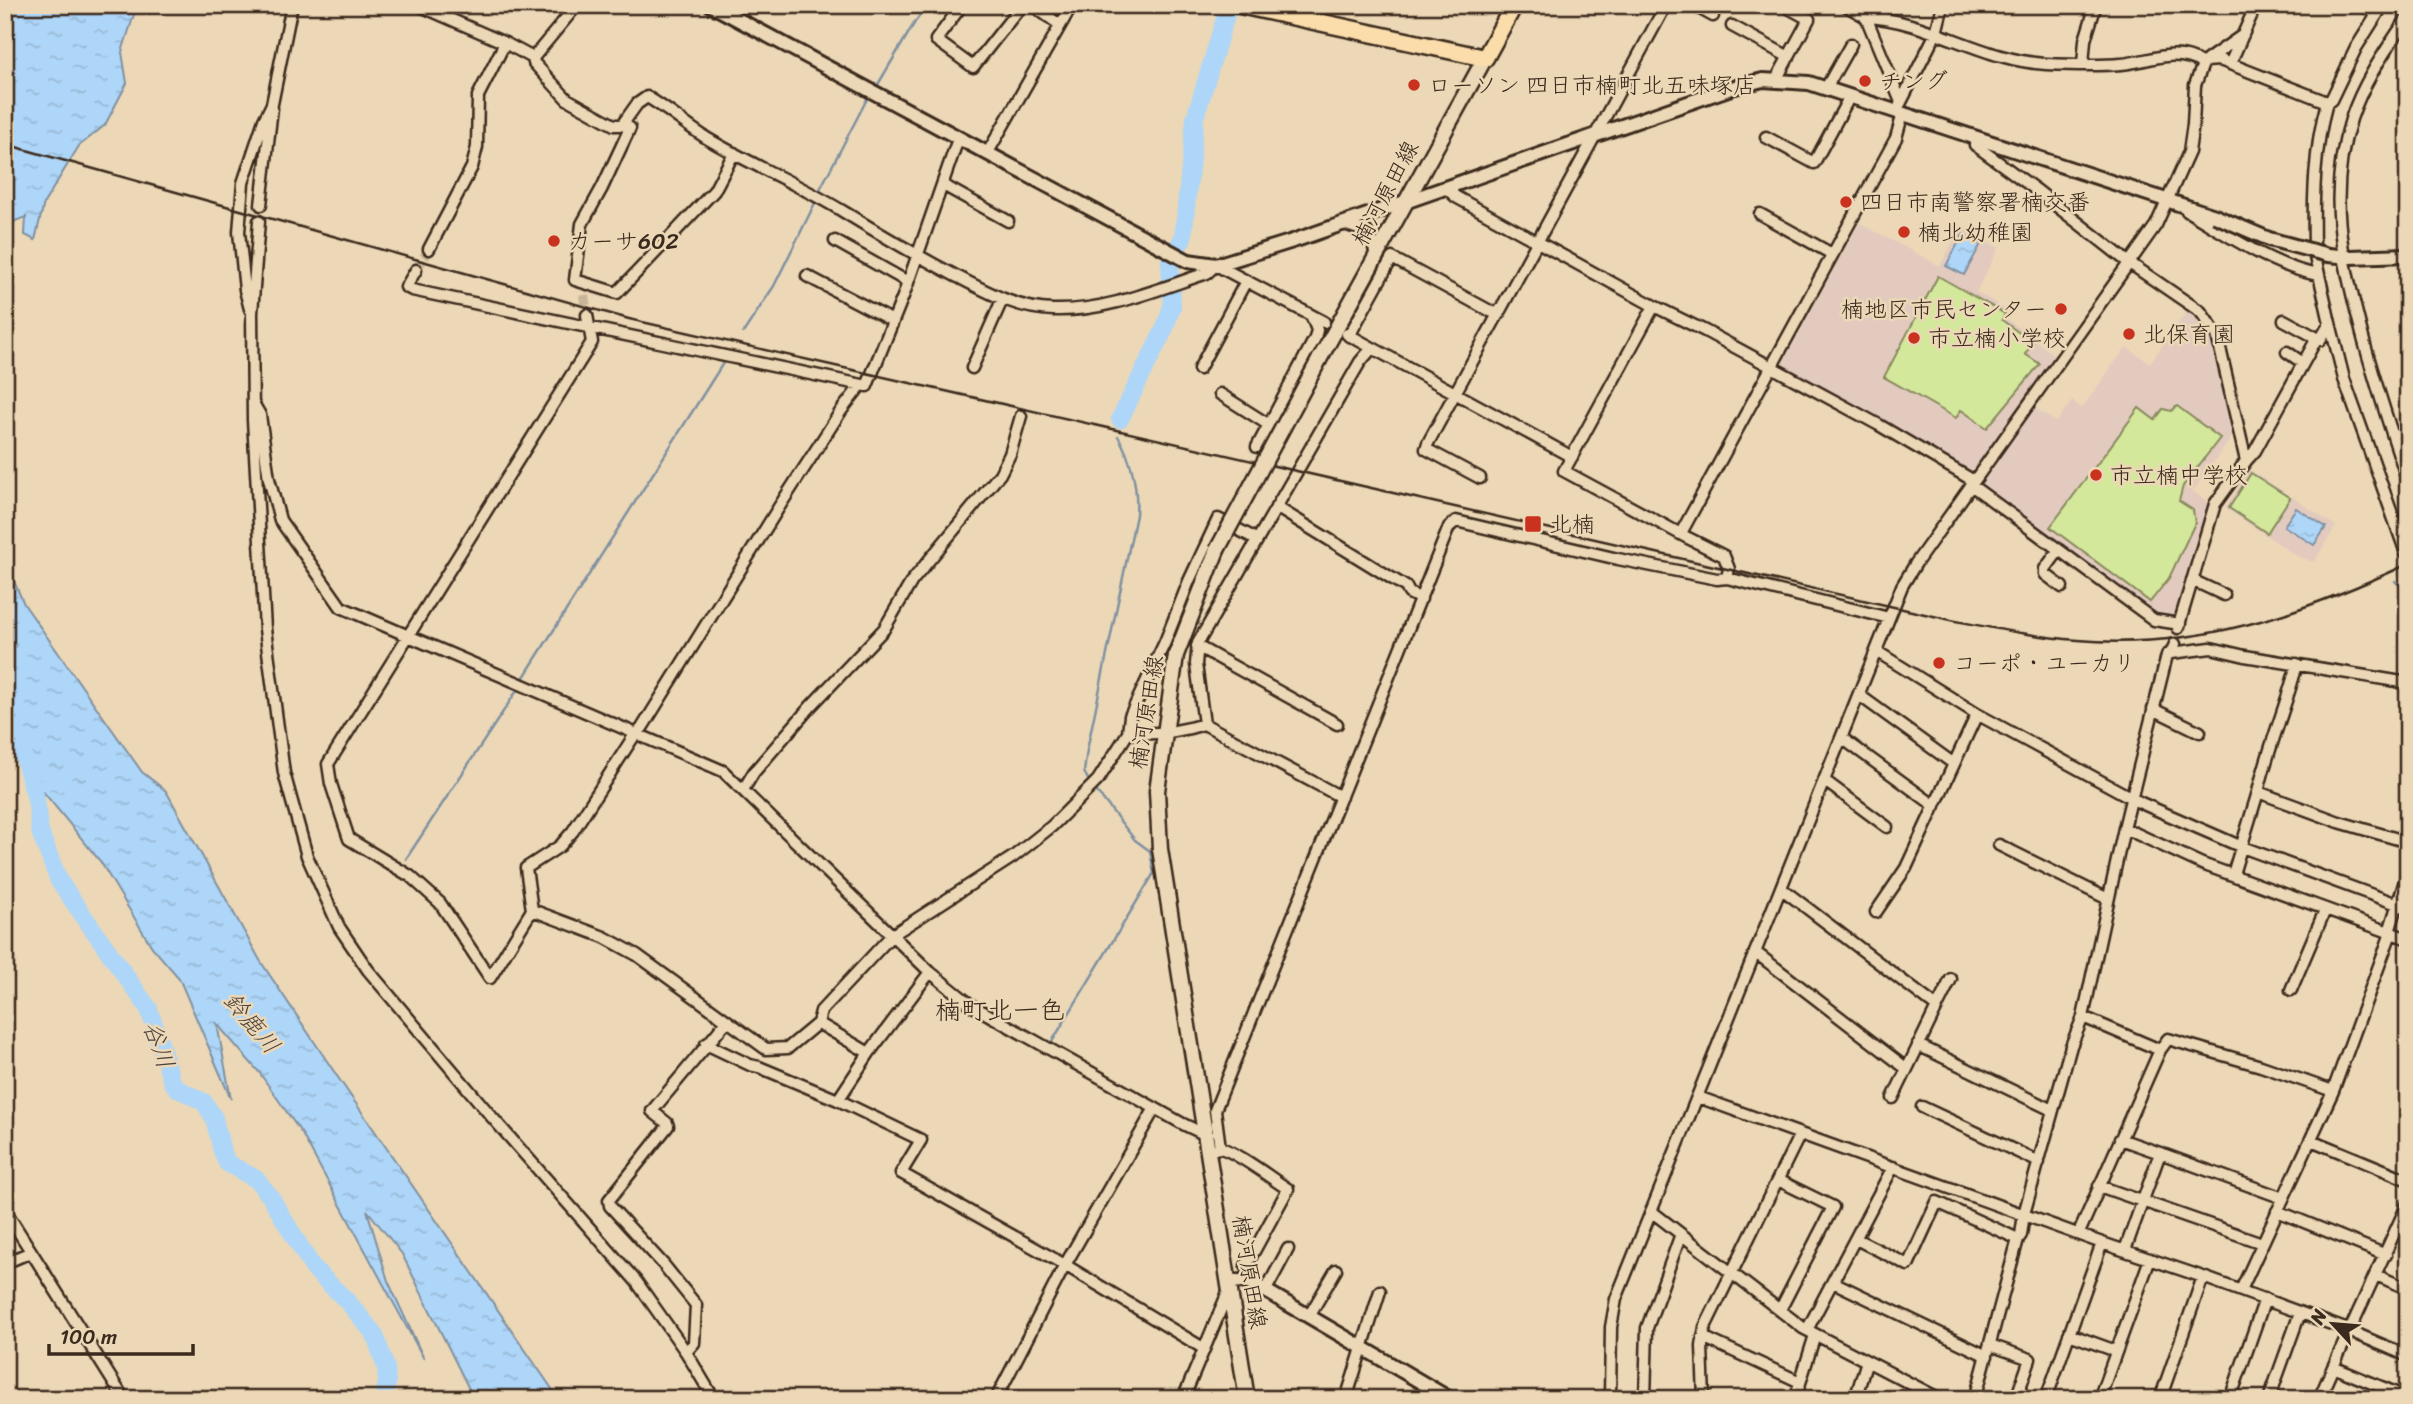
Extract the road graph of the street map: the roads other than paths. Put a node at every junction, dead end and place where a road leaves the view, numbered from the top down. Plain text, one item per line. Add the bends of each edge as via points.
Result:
1 (292, 5) edge
2 (418, 5) edge
3 (577, 5) edge
4 (710, 5) edge
5 (961, 5) edge
6 (1022, 5) edge
7 (1032, 5) edge
8 (1072, 5) edge
9 (1240, 5) edge
10 (1514, 5) edge
11 (1666, 5) edge
12 (1693, 5) edge
13 (1783, 5) edge
14 (1845, 5) edge
15 (1886, 5) edge
16 (1943, 5) edge
17 (2096, 5) edge
18 (2256, 5) edge
19 (2363, 5) edge
20 (2383, 5) edge
21 (2377, 15) junction
22 (1713, 16) dead end
23 (1866, 17) junction
24 (2408, 17) edge
25 (1879, 18) junction
26 (1060, 25) junction
27 (1732, 26) dead end
28 (1936, 33) junction
29 (2245, 34) junction
30 (505, 43) junction
31 (1851, 44) dead end
32 (1789, 57) junction
33 (533, 58) junction
34 (1485, 58) junction
35 (2205, 62) junction
36 (2083, 64) junction
37 (2230, 64) junction
38 (1776, 80) junction
39 (1826, 88) junction
40 (1850, 96) junction
41 (2327, 102) junction
42 (272, 103) junction
43 (1900, 109) junction
44 (622, 125) junction
45 (1594, 136) junction
46 (1766, 137) dead end
47 (1977, 137) junction
48 (958, 139) junction
49 (734, 153) junction
50 (988, 154) junction
51 (943, 185) junction
52 (1446, 188) junction
53 (2168, 200) junction
54 (1404, 203) junction
55 (261, 205) dead end
56 (2188, 205) junction
57 (1760, 214) dead end
58 (259, 221) dead end
59 (1008, 221) dead end
60 (1344, 224) junction
61 (835, 240) dead end
62 (1538, 242) junction
63 (2314, 246) dead end
64 (429, 249) tunnel mouth
65 (1832, 254) junction
66 (2408, 255) edge
67 (918, 256) junction
68 (2347, 256) junction
69 (1376, 257) junction
70 (2315, 257) dead end
71 (2128, 262) junction
72 (1216, 265) junction
73 (416, 270) tunnel mouth
74 (2318, 275) junction
75 (807, 276) dead end
76 (1246, 281) junction
77 (582, 282) junction
78 (908, 282) junction
79 (584, 295) tunnel mouth
80 (1002, 300) junction
81 (1654, 306) junction
82 (252, 313) junction
83 (1499, 314) junction
84 (1311, 315) junction
85 (588, 320) junction
86 (2284, 320) dead end
87 (893, 321) junction
88 (1324, 322) dead end
89 (2330, 323) junction
90 (2317, 338) junction
91 (1372, 348) junction
92 (2287, 352) dead end
93 (2303, 363) junction
94 (1771, 366) junction
95 (971, 368) dead end
96 (1199, 369) dead end
97 (861, 385) junction
98 (1455, 393) junction
99 (1220, 394) dead end
100 (253, 403) junction
101 (1021, 416) dead end
102 (1269, 425) junction
103 (1257, 447) dead end
104 (1572, 457) junction
105 (2246, 461) junction
106 (1480, 478) dead end
107 (2408, 482) edge
108 (1973, 483) junction
109 (1276, 507) junction
110 (1681, 533) junction
111 (1256, 539) junction
112 (2059, 550) junction
113 (2406, 553) dead end
114 (1727, 578) junction
115 (2192, 580) junction
116 (2062, 586) dead end
117 (2224, 595) dead end
118 (1421, 599) junction
119 (1889, 618) junction
120 (408, 636) junction
121 (1197, 646) junction
122 (1876, 651) junction
123 (2297, 664) junction
124 (2408, 683) edge
125 (1859, 695) junction
126 (2152, 709) junction
127 (1977, 714) junction
128 (1204, 724) junction
129 (1338, 724) dead end
130 (1164, 732) junction
131 (2200, 732) dead end
132 (1128, 733) junction
133 (636, 734) junction
134 (1842, 738) junction
135 (1954, 764) junction
136 (1825, 781) junction
137 (743, 790) junction
138 (2258, 792) junction
139 (1341, 797) junction
140 (2137, 800) junction
141 (1935, 806) junction
142 (1887, 827) dead end
143 (2129, 830) junction
144 (2408, 842) edge
145 (1999, 845) dead end
146 (2242, 847) junction
147 (2408, 871) edge
148 (2233, 874) junction
149 (1782, 889) junction
150 (2108, 899) junction
151 (2403, 906) edge
152 (532, 909) junction
153 (2325, 910) junction
154 (1876, 912) dead end
155 (2390, 932) junction
156 (892, 935) junction
157 (2408, 939) edge
158 (1755, 952) junction
159 (930, 972) junction
160 (1951, 979) dead end
161 (2291, 990) dead end
162 (1937, 1007) junction
163 (2083, 1017) junction
164 (727, 1021) junction
165 (818, 1023) junction
166 (706, 1044) junction
167 (1918, 1045) junction
168 (766, 1049) junction
169 (2160, 1050) junction
170 (869, 1053) junction
171 (759, 1067) junction
172 (1907, 1069) junction
173 (2333, 1091) junction
174 (1698, 1097) junction
175 (1893, 1098) dead end
176 (838, 1100) junction
177 (1922, 1107) dead end
178 (1155, 1108) junction
179 (2052, 1110) junction
180 (1204, 1134) junction
181 (1800, 1134) junction
182 (2120, 1139) junction
183 (2311, 1140) junction
184 (1213, 1150) junction
185 (2160, 1153) junction
186 (2039, 1162) junction
187 (1894, 1167) junction
188 (1777, 1180) junction
189 (2408, 1180) edge
190 (2099, 1186) junction
191 (2283, 1198) junction
192 (2143, 1202) junction
193 (2408, 1203) edge
194 (5, 1210) edge
195 (1651, 1211) junction
196 (2277, 1211) junction
197 (2024, 1214) junction
198 (2078, 1233) junction
199 (1681, 1234) junction
200 (1856, 1239) junction
201 (2018, 1239) junction
202 (2102, 1242) junction
203 (2262, 1243) junction
204 (1289, 1249) dead end
205 (2125, 1250) junction
206 (31, 1251) junction
207 (2386, 1255) junction
208 (2150, 1258) junction
209 (5, 1263) edge
210 (1065, 1265) junction
211 (1246, 1266) dead end
212 (1336, 1270) dead end
213 (1732, 1273) junction
214 (2376, 1275) junction
215 (2203, 1277) junction
216 (1833, 1282) junction
217 (1229, 1285) junction
218 (2408, 1289) edge
219 (1266, 1290) junction
220 (2241, 1290) junction
221 (1380, 1291) dead end
222 (2265, 1300) junction
223 (1780, 1310) junction
224 (2300, 1313) junction
225 (1310, 1316) junction
226 (2349, 1332) junction
227 (1811, 1333) junction
228 (2069, 1335) junction
229 (1703, 1337) junction
230 (1990, 1345) junction
231 (1203, 1348) junction
232 (1363, 1348) junction
233 (2116, 1350) junction
234 (686, 1352) junction
235 (1987, 1356) junction
236 (2408, 1356) edge
237 (1867, 1361) junction
238 (2333, 1367) junction
239 (1800, 1382) junction
240 (1917, 1393) edge
241 (1707, 1397) edge
242 (2408, 1398) edge
243 (124, 1399) edge
244 (714, 1399) edge
245 (996, 1399) edge
246 (1183, 1399) edge
247 (1247, 1399) edge
248 (1346, 1399) edge
249 (1450, 1399) edge
250 (1610, 1399) edge
251 (1645, 1399) edge
252 (1795, 1399) edge
253 (1855, 1399) edge
254 (1940, 1399) edge
255 (1975, 1399) edge
256 (2015, 1399) edge
257 (2046, 1399) edge
258 (2099, 1399) edge
259 (2160, 1399) edge
260 (2230, 1399) edge
261 (2269, 1399) edge
262 (2319, 1399) edge

1 - 42 street
2 - 30 street
3 - 33 street
4 - 48 street
5 - 6 street via 936,40 973,68
7 - 26 street
8 - 26 street
9 - 34 main road
10 - 34 main road
11 - 45 street
12 - 22 street
13 - 32 street via 1809,19
14 - 23 street
15 - 25 street
16 - 28 street
17 - 36 street
18 - 29 street
19 - 21 street
20 - 21 street
21 - 41 street
23 - 25 street
23 - 43 street
24 - 68 street via 2367,81 2351,120 2339,187 2339,225
25 - 28 street
26 - 50 street
27 - 32 street
28 - 36 street via 2021,62
28 - 43 street
29 - 35 street
29 - 37 street
30 - 33 street
30 - 64 street via 478,96 472,167
31 - 39 street
32 - 38 street
33 - 44 street via 567,99
34 - 54 main road, 楠河原田線
35 - 36 street via 2164,55 2134,63
35 - 37 street
35 - 53 street via 2194,85 2189,152
37 - 41 street
38 - 39 street
38 - 45 street via 1748,83
39 - 40 street
40 - 43 street
40 - 46 street via 1814,163
41 - 63 street via 2315,167
42 - 55 street
42 - 82 street via 243,183 239,232 246,302
43 - 47 street
43 - 65 street via 1896,138
44 - 49 street via 647,97
44 - 77 street via 630,128 582,224 575,280
45 - 52 street
45 - 62 street
47 - 53 street
47 - 71 street via 1975,145
48 - 50 street
48 - 51 street
49 - 67 street
49 - 77 street via 714,191 617,293
50 - 72 street via 1175,255
51 - 59 street
51 - 67 street
52 - 54 street
52 - 62 street
53 - 56 street
53 - 71 street
54 - 60 street
54 - 69 main road, 楠河原田線
56 - 68 street, bridge via 2269,239
56 - 74 street via 2187,211 2256,250 2301,272
57 - 65 street
58 - 82 street
60 - 69 street via 1367,232
60 - 72 street
61 - 78 street
62 - 81 street
62 - 83 street
65 - 94 street
66 - 68 street
67 - 78 street
67 - 80 street
68 - 107 street via 2370,367
69 - 130 main road, 楠河原田線, bridge via 1217,550 1176,655
70 - 74 street
71 - 105 street via 2201,312 2217,335
71 - 108 street
72 - 76 street
72 - 80 street via 1207,273 1123,300 1068,310
73 - 85 street via 406,287 412,290
74 - 89 street
75 - 87 street
76 - 84 street
76 - 96 street
77 - 79 street
78 - 87 street
80 - 95 street
81 - 94 street
81 - 104 street
82 - 100 street
83 - 91 street via 1392,258 1348,335
83 - 98 street
84 - 88 street
84 - 102 street via 1315,338
85 - 97 street
85 - 120 street via 592,342
86 - 90 street
87 - 97 street via 867,386
89 - 90 street via 2320,340
89 - 113 street via 2344,379
90 - 93 street
91 - 98 street
91 - 109 street
92 - 93 street
93 - 105 street
94 - 108 street
94 - 110 street
97 - 133 street
98 - 104 street
98 - 106 street via 1426,449
99 - 102 street
100 - 120 street via 260,415 272,495 286,531 341,607
100 - 234 street via 263,602 275,712 290,801 322,892 368,970 636,1281
101 - 137 street via 1000,474 912,581 884,629 811,706
102 - 103 street
104 - 110 street via 1564,471
105 - 115 street via 2215,504
108 - 112 street
108 - 119 street via 1909,572
109 - 111 street
109 - 118 street
110 - 114 street via 1724,556
111 - 121 street
111 - 132 street via 1218,519 1130,716
112 - 115 street via 2154,620 2179,626
112 - 116 street via 2045,574
114 - 118 street via 1631,562 1456,521 1449,527
114 - 119 street
115 - 117 street
118 - 139 street
119 - 122 street
120 - 133 street
120 - 152 street via 327,764 349,839 410,876 440,902 490,978
121 - 128 street
121 - 129 street
122 - 125 street
122 - 127 street
123 - 124 street
123 - 126 street via 2211,648 2173,648
123 - 138 street
125 - 134 street
125 - 135 street
126 - 131 street
126 - 140 street
127 - 135 street
127 - 140 street
128 - 130 street
128 - 139 street
130 - 132 street
130 - 180 main road, 楠河原田線 via 1157,791 1160,849
132 - 156 street via 1091,787 1052,826
133 - 137 street via 712,765
133 - 152 street via 573,831 560,846 526,868
134 - 136 street
134 - 141 street
135 - 141 street
136 - 142 street
136 - 149 street
137 - 156 street
138 - 144 street
138 - 146 street
139 - 184 street via 1215,1110
140 - 143 street
140 - 146 street
141 - 154 street via 1906,868
143 - 148 street
143 - 150 street
145 - 150 street
146 - 148 street
146 - 151 street
147 - 151 street
148 - 153 street
149 - 158 street
149 - 162 street
150 - 163 street
151 - 155 street
152 - 164 street via 637,955
153 - 155 street
153 - 161 street
155 - 157 street
155 - 173 street
156 - 159 street
156 - 165 street via 821,1011
158 - 172 street
158 - 174 street
159 - 170 street
159 - 178 street via 971,1005
160 - 162 street
162 - 167 street
163 - 169 street
163 - 179 street
164 - 166 street
164 - 168 street
165 - 168 street via 788,1048
165 - 170 street
166 - 171 street
166 - 234 street via 652,1111 668,1126 610,1200 610,1206 695,1305 694,1343
167 - 172 street
167 - 179 street
168 - 171 street
169 - 173 street via 2168,1039
169 - 182 street
170 - 176 street
171 - 176 street
172 - 175 street
173 - 183 street
174 - 181 street
174 - 195 street
176 - 210 street via 921,1140 901,1173
177 - 186 street
178 - 180 street
178 - 210 street
179 - 186 street
180 - 184 main road, 楠河原田線
181 - 187 street
181 - 188 street
182 - 185 street
182 - 190 street
183 - 189 street
183 - 191 street
184 - 211 street via 1228,1150 1288,1189
184 - 217 main road, 楠河原田線
185 - 191 street
185 - 192 street
186 - 197 street
187 - 197 street
187 - 200 street
188 - 213 street
188 - 223 street via 1833,1207
190 - 192 street
190 - 198 street
191 - 196 street
192 - 203 street
192 - 205 street
193 - 207 street
194 - 206 street
195 - 199 street
195 - 250 street via 1613,1309
196 - 203 street
196 - 207 street
197 - 198 street
197 - 201 street
198 - 202 street
199 - 213 street
199 - 251 street via 1647,1328
200 - 201 street via 1908,1265 1937,1202
200 - 216 street
201 - 230 street
202 - 205 street
202 - 228 street
203 - 220 street
204 - 219 street
205 - 208 street
206 - 209 street
206 - 243 street
207 - 214 street
208 - 215 street
208 - 233 street
210 - 231 street
210 - 245 street
212 - 225 street
213 - 223 street
213 - 229 street
214 - 218 street
214 - 226 street
215 - 220 street
215 - 259 street
216 - 227 street
216 - 235 street
217 - 219 street via 1243,1281
217 - 231 street
217 - 247 main road, 楠河原田線
219 - 225 street
220 - 222 street
221 - 232 street
222 - 224 street
222 - 260 street
223 - 227 street
224 - 226 street
224 - 261 street
225 - 232 street
226 - 236 street
226 - 238 street
227 - 237 street
227 - 239 street
228 - 233 street
228 - 257 street
229 - 239 street
229 - 241 street
230 - 235 street
230 - 256 street via 2029,1359
231 - 246 street
232 - 248 street
232 - 249 street
233 - 258 street
234 - 244 street
235 - 255 street
237 - 240 street
237 - 253 street
238 - 242 street
238 - 262 street
239 - 252 street
240 - 254 street

